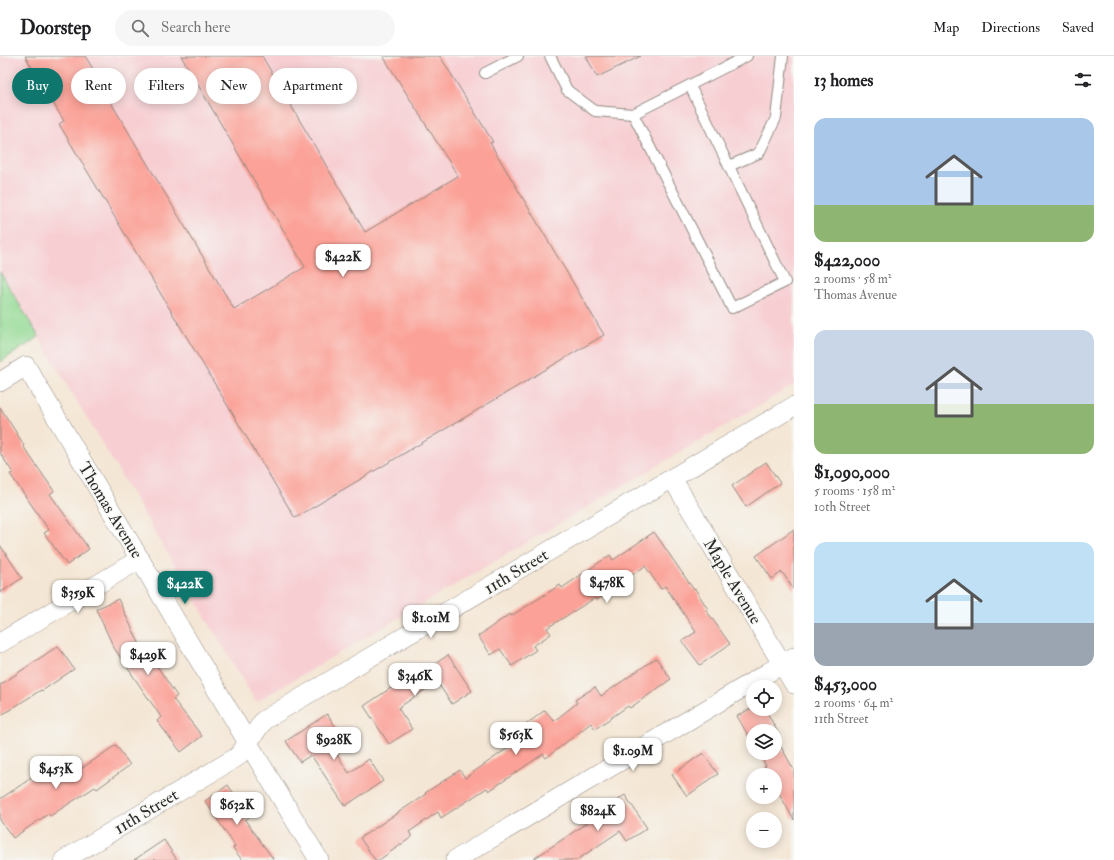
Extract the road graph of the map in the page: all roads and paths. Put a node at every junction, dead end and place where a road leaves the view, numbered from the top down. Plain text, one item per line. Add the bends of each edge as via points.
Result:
1 (518, 56) edge
2 (550, 56) edge
3 (747, 56) edge
4 (783, 56) edge
5 (485, 73) dead end
6 (690, 86) junction
7 (633, 114) junction
8 (729, 166) junction
9 (0, 382) edge
10 (794, 406) edge
11 (672, 478) junction
12 (140, 559) junction
13 (0, 643) edge
14 (788, 661) edge
15 (794, 684) edge
16 (248, 743) junction
17 (64, 860) edge
18 (319, 860) edge
19 (455, 860) edge

1 - 5 lane
2 - 7 lane via 567,90 596,112
3 - 6 lane
4 - 8 lane via 776,118 759,153
6 - 7 lane
6 - 8 lane
7 - 8 lane via 732,308 785,282
9 - 12 street, Thomas Avenue via 26,366
10 - 11 street, 11th Street
11 - 14 street, Maple Avenue
11 - 16 street, 11th Street via 264,720
12 - 13 street
12 - 16 street, Thomas Avenue
14 - 15 street, Maple Avenue
14 - 19 street
16 - 17 street, 11th Street via 237,757
16 - 18 street, Thomas Avenue

